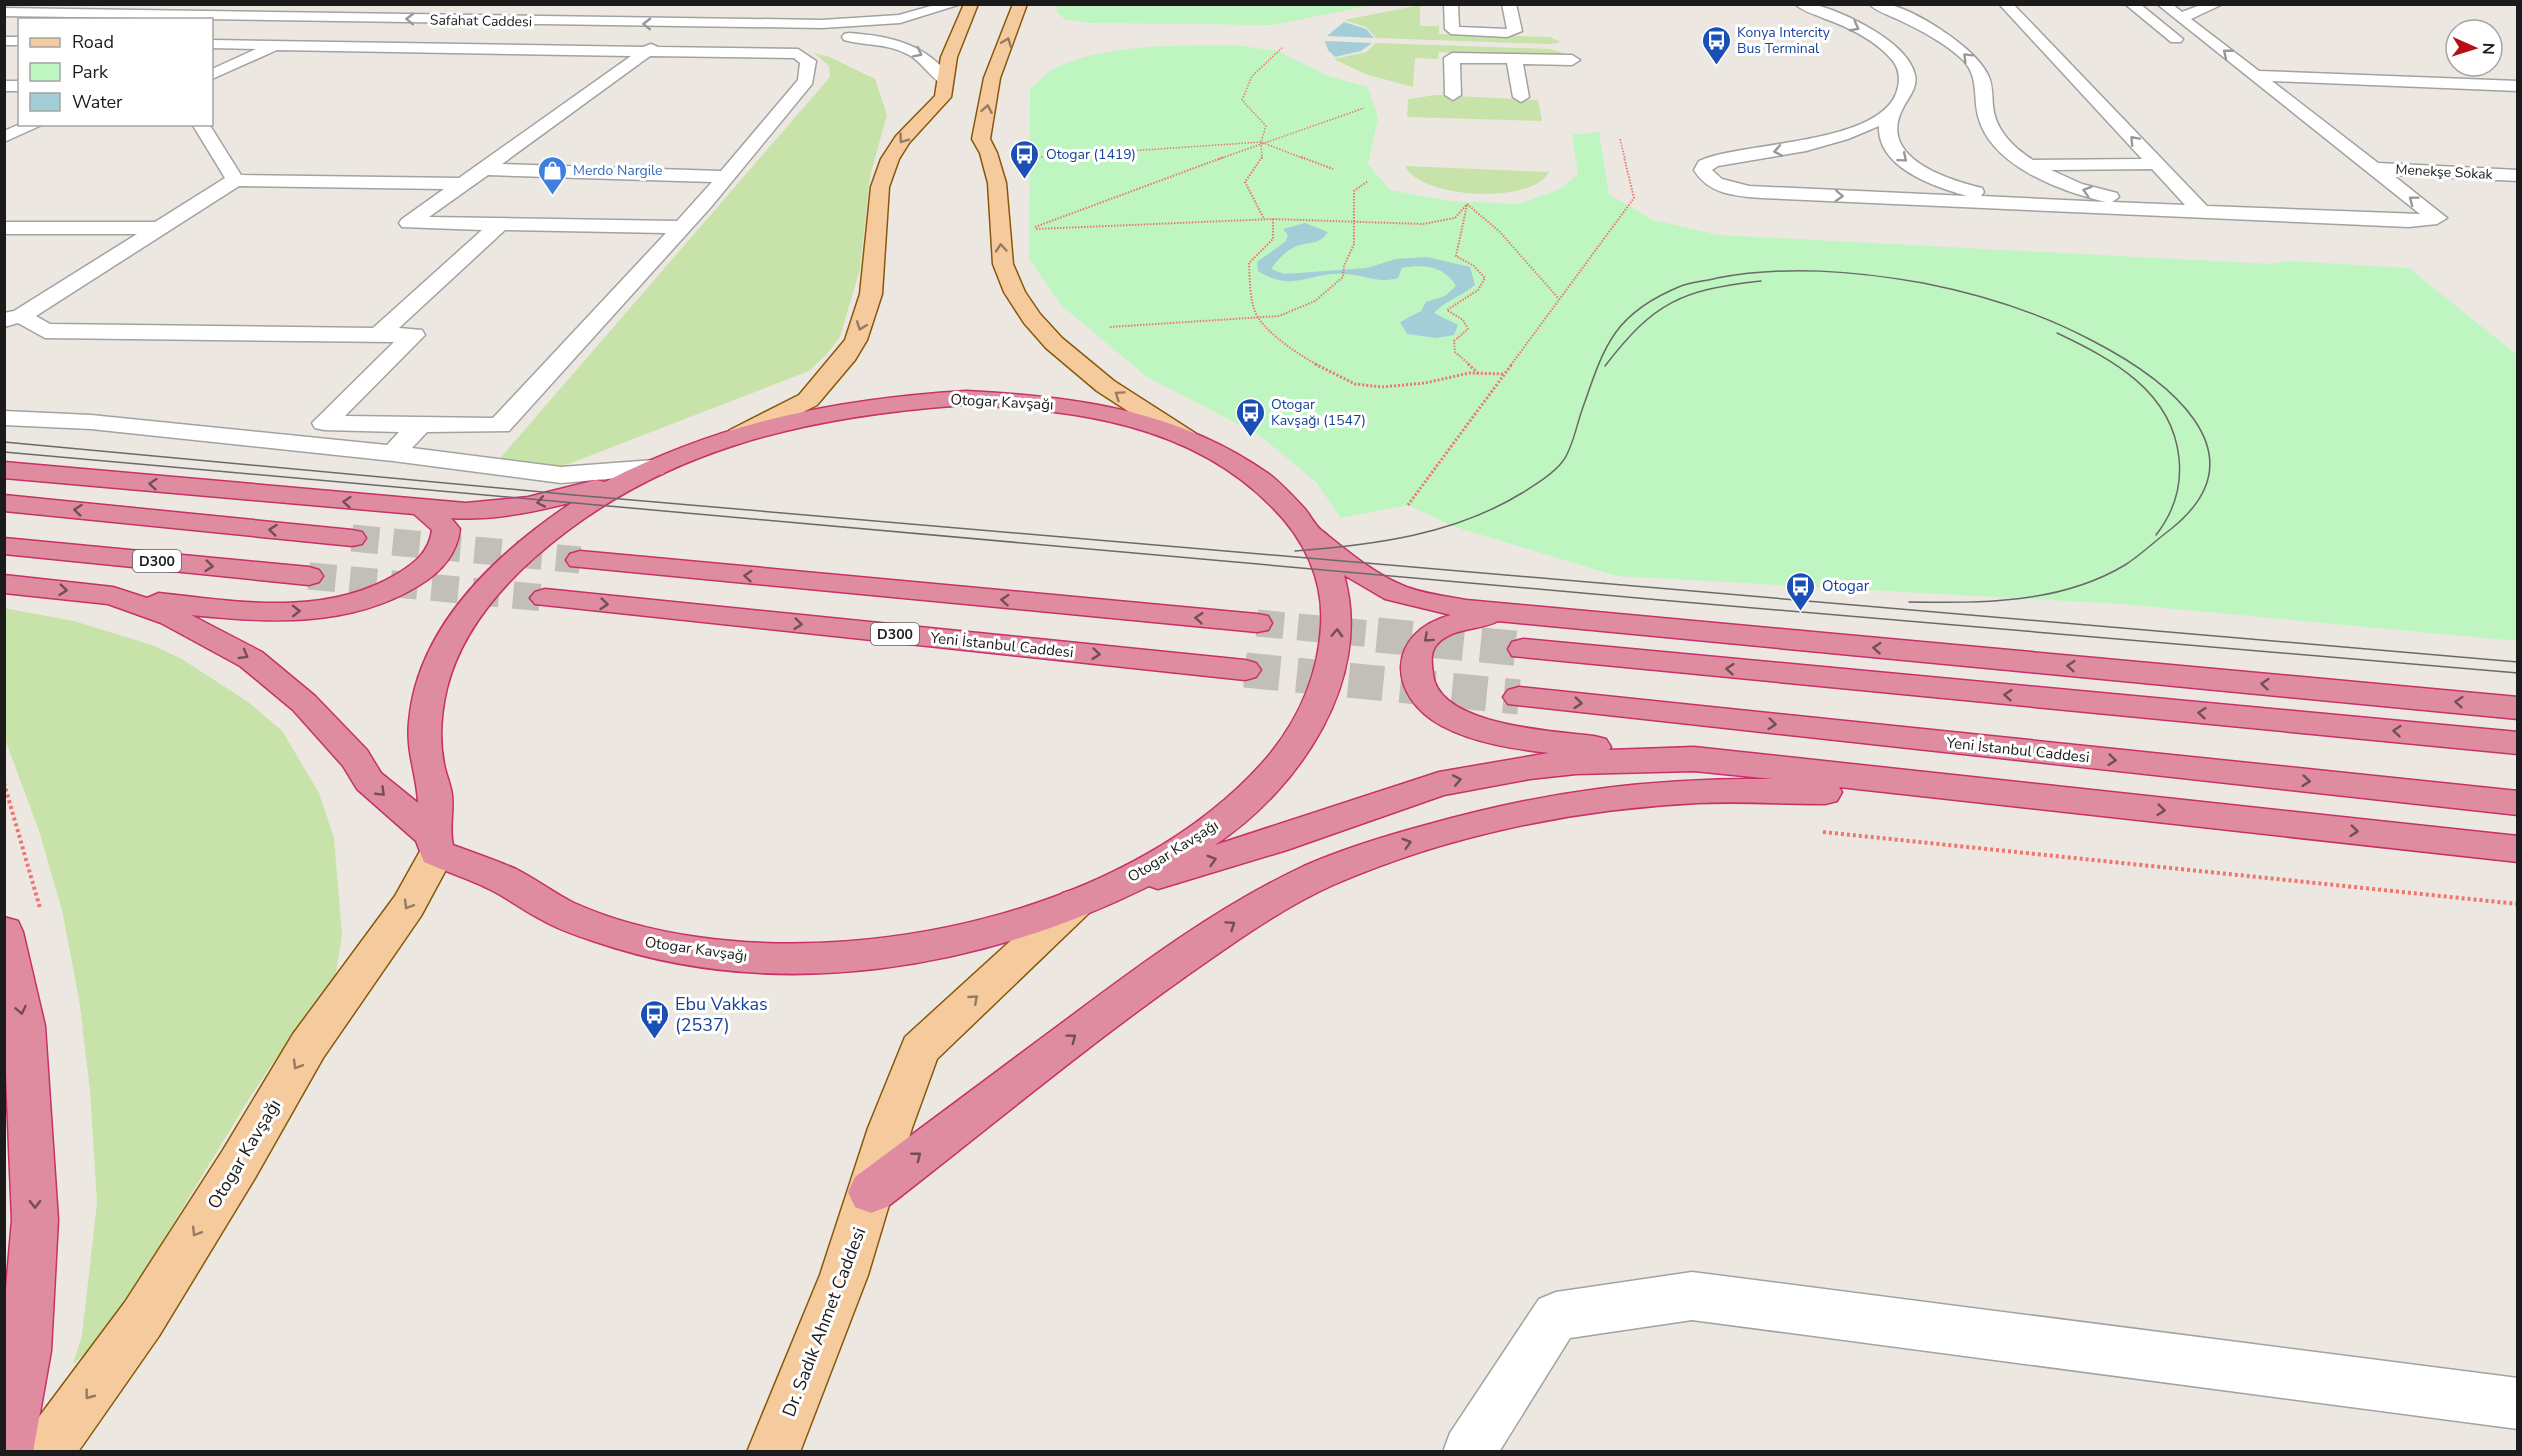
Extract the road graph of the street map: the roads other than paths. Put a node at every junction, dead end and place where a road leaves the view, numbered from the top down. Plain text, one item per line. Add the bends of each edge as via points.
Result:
1 (385, 4) edge
2 (955, 4) edge
3 (971, 4) edge
4 (1020, 4) edge
5 (1451, 4) edge
6 (1509, 4) edge
7 (1801, 4) edge
8 (2005, 4) edge
9 (2131, 4) edge
10 (2163, 4) edge
11 (2217, 4) edge
12 (683, 5) edge
13 (1877, 5) edge
14 (4, 12) edge
15 (2182, 17) junction
16 (360, 18) junction
17 (878, 22) junction
18 (213, 29) edge
19 (310, 30) junction
20 (672, 30) junction
21 (856, 38) junction
22 (213, 44) edge
23 (279, 44) junction
24 (647, 51) junction
25 (2191, 51) dead end
26 (1514, 58) junction
27 (1572, 60) dead end
28 (213, 74) edge
29 (2256, 76) junction
30 (945, 80) junction
31 (2517, 86) edge
32 (1453, 95) dead end
33 (1521, 97) dead end
34 (1895, 106) junction
35 (31, 126) edge
36 (201, 126) edge
37 (4, 137) edge
38 (2027, 163) junction
39 (2157, 164) junction
40 (2371, 168) junction
41 (483, 169) junction
42 (2517, 176) edge
43 (725, 177) junction
44 (235, 180) junction
45 (463, 184) junction
46 (2058, 207) junction
47 (2198, 208) junction
48 (500, 224) junction
49 (682, 226) junction
50 (4, 228) edge
51 (159, 228) junction
52 (13, 318) edge
53 (378, 335) junction
54 (4, 418) edge
55 (420, 424) junction
56 (739, 435) junction
57 (1186, 438) junction
58 (393, 453) junction
59 (4, 470) edge
60 (646, 471) junction
61 (4, 503) edge
62 (422, 508) junction
63 (1314, 536) junction
64 (352, 538) tunnel mouth
65 (4, 546) edge
66 (580, 560) tunnel mouth
67 (309, 576) tunnel mouth
68 (4, 584) edge
69 (112, 596) junction
70 (545, 598) tunnel mouth
71 (1524, 615) junction
72 (1257, 623) tunnel mouth
73 (1523, 649) tunnel mouth
74 (1245, 670) tunnel mouth
75 (1520, 697) tunnel mouth
76 (2517, 708) edge
77 (2517, 743) edge
78 (1694, 759) junction
79 (2040, 796) junction
80 (2517, 803) edge
81 (434, 844) junction
82 (2517, 849) edge
83 (1115, 887) junction
84 (1076, 903) junction
85 (4, 932) edge
86 (925, 1043) joint
87 (871, 1192) junction
88 (2517, 1404) edge
89 (7, 1452) edge
90 (46, 1452) edge
91 (773, 1452) edge
92 (1469, 1452) edge

1 - 16 street
2 - 17 street, Safahat Caddesi via 921,16
3 - 30 main road via 957,32
57 -> 4 main road via 1097,380 1035,324 1007,279 995,167 981,139 992,78
5 - 6 street via 1452,29 1456,32 1506,33 1515,31
7 -> 34 street via 1858,28 1896,54 1908,71 1909,80
39 -> 8 street
9 - 25 street
10 - 15 street
11 - 15 street
12 - 20 street
38 -> 13 street via 1992,130 1986,117 1983,80 1969,58 1945,39
14 - 16 street, Safahat Caddesi
29 -> 15 street
20 -> 16 street, Safahat Caddesi
17 - 20 street, Safahat Caddesi
17 - 21 street via 917,27 915,33 888,39
18 - 19 street, Safahat Caddesi
19 - 20 street, Safahat Caddesi
19 - 23 street
20 - 21 street, Safahat Caddesi
20 - 24 street
21 -> 30 street, Safahat Caddesi via 919,52 929,58
22 - 23 street
23 - 24 street
23 - 28 street
24 - 41 street
24 - 43 street via 798,54 808,61 807,81
26 - 27 street
26 - 32 street via 1452,58
26 - 33 street
29 - 31 street
29 - 40 street
30 -> 56 main road via 943,97 902,140 880,187 871,294 856,340 808,400
34 -> 46 street via 1887,130 1889,141 1896,153 1928,175 1976,193
34 -> 46 street via 1878,121 1844,135 1794,148 1713,161 1705,165 1705,176 1722,186 1746,191
35 - 37 street
36 - 44 street
38 - 39 street
47 -> 38 street via 2100,195 2057,180
39 - 47 street
40 - 42 street, Menekşe Sokak
47 -> 40 street via 2397,212 2437,218
41 - 43 street
41 - 45 street
43 - 49 street
44 - 45 street
44 - 51 street
45 - 48 street via 409,223
46 - 47 street
48 - 49 street
48 - 53 street
49 - 55 street via 500,426
50 - 51 street
51 - 52 street
52 - 53 street via 45,331
53 - 55 street via 414,335 324,423
54 - 58 street via 91,422
55 - 58 street
56 - 57 highway, Otogar Kavşağı via 830,412 966,398 1021,400 1095,410
56 - 60 highway, Otogar Kavşağı
57 - 63 highway, Otogar Kavşağı via 1256,476
58 - 60 street via 561,475
62 -> 59 highway
60 -> 62 highway via 574,495 528,505 466,511
60 - 81 highway, Otogar Kavşağı via 586,505 519,555 468,611 449,642 427,706 425,738 435,796
64 -> 61 highway
69 -> 62 highway via 228,610 301,612 358,603 407,582 437,555 445,542 446,529
63 - 71 highway via 1359,573 1395,593 1466,609
83 -> 63 highway, Otogar Kavşağı via 1172,856 1221,822 1268,778 1317,710 1331,672 1337,637 1336,603 1329,570
65 -> 67 highway, D300
72 -> 66 highway
68 -> 69 highway
69 -> 81 highway via 172,617 251,659 304,703 355,759 369,781
70 -> 74 highway, Yeni İstanbul Caddesi / D300
76 -> 71 highway
71 -> 78 highway via 1463,621 1427,636 1417,650 1415,664 1426,697 1439,710 1492,732
77 -> 73 highway
75 -> 80 highway, Yeni İstanbul Caddesi
78 - 79 highway
83 -> 78 highway via 1274,841 1439,784 1576,762
79 -> 82 highway
87 -> 79 highway via 1126,997 1243,916 1318,876 1387,849 1535,810 1617,797 1700,791
81 - 84 highway, Otogar Kavşağı via 566,916 643,943 734,957 831,958 932,947 1028,922
81 -> 90 main road, Otogar Kavşağı via 408,906 308,1046 142,1319
83 - 84 highway, Otogar Kavşağı
86 -> 84 main road, Otogar Kavşağı
85 -> 89 highway via 25,1026 35,1187 26,1351
86 - 87 main road, Dr. Sadık Ahmet Caddesi via 890,1128
87 - 91 main road, Dr. Sadık Ahmet Caddesi via 844,1275
88 - 92 street via 1692,1296 1556,1316

